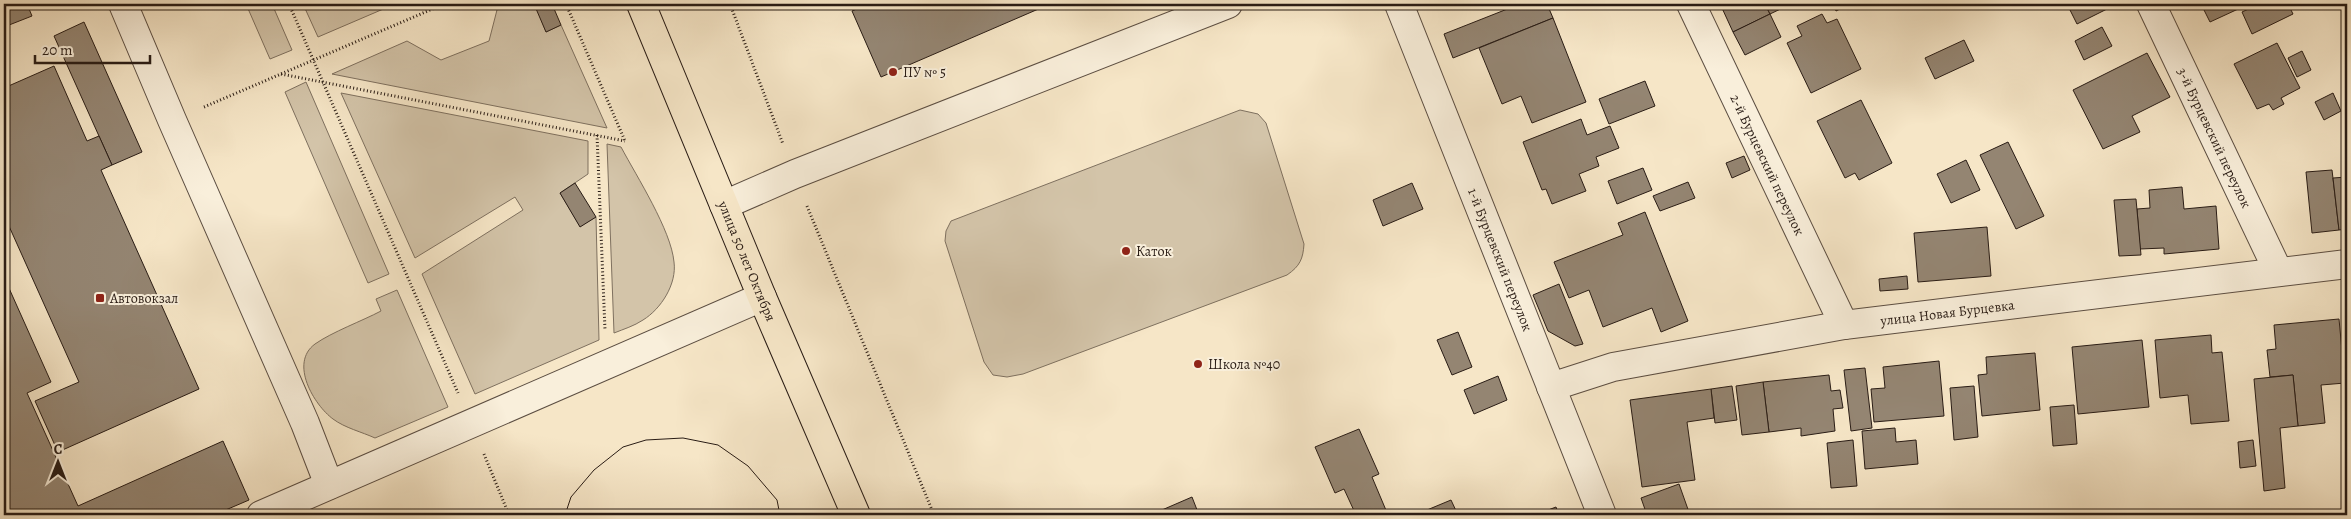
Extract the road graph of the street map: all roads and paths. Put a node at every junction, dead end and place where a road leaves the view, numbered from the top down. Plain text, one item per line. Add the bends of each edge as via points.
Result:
1 (123, 4) edge
2 (289, 4) edge
3 (444, 4) edge
4 (566, 4) edge
5 (641, 4) edge
6 (730, 4) edge
7 (1228, 4) edge
8 (1398, 4) edge
9 (1691, 4) edge
10 (2151, 4) edge
11 (313, 60) junction
12 (281, 74) junction
13 (322, 81) junction
14 (172, 120) junction
15 (597, 136) junction
16 (795, 174) junction
17 (724, 205) junction
18 (2347, 264) edge
19 (2278, 271) junction
20 (762, 297) junction
21 (1844, 325) junction
22 (607, 365) junction
23 (1551, 387) junction
24 (472, 424) junction
25 (329, 485) junction
26 (261, 515) edge
27 (508, 515) edge
28 (856, 515) edge
29 (934, 515) edge
30 (1602, 515) edge

1 - 14 street
2 - 11 path
3 - 11 path
4 - 15 path via 625,141
5 - 17 main road, улица 50 лет Октября
6 - 16 path
7 - 16 street
8 - 23 street, 1-й Бурцевский переулок
9 - 21 street, 2-й Бурцевский переулок
10 - 19 street, 3-й Бурцевский переулок
11 - 12 path
11 - 13 path
12 - 13 path
12 - 14 path
13 - 15 path
13 - 24 path
14 - 25 street
15 - 22 path
16 - 17 street
16 - 29 path
17 - 20 main road, улица 50 лет Октября
18 - 19 street, улица Новая Бурцевка
19 - 21 street, улица Новая Бурцевка
20 - 22 street
20 - 28 main road, улица 50 лет Октября
21 - 23 street, улица Новая Бурцевка via 1613,366
22 - 24 street
23 - 30 street, 1-й Бурцевский переулок
24 - 25 street
24 - 27 path
25 - 26 street

